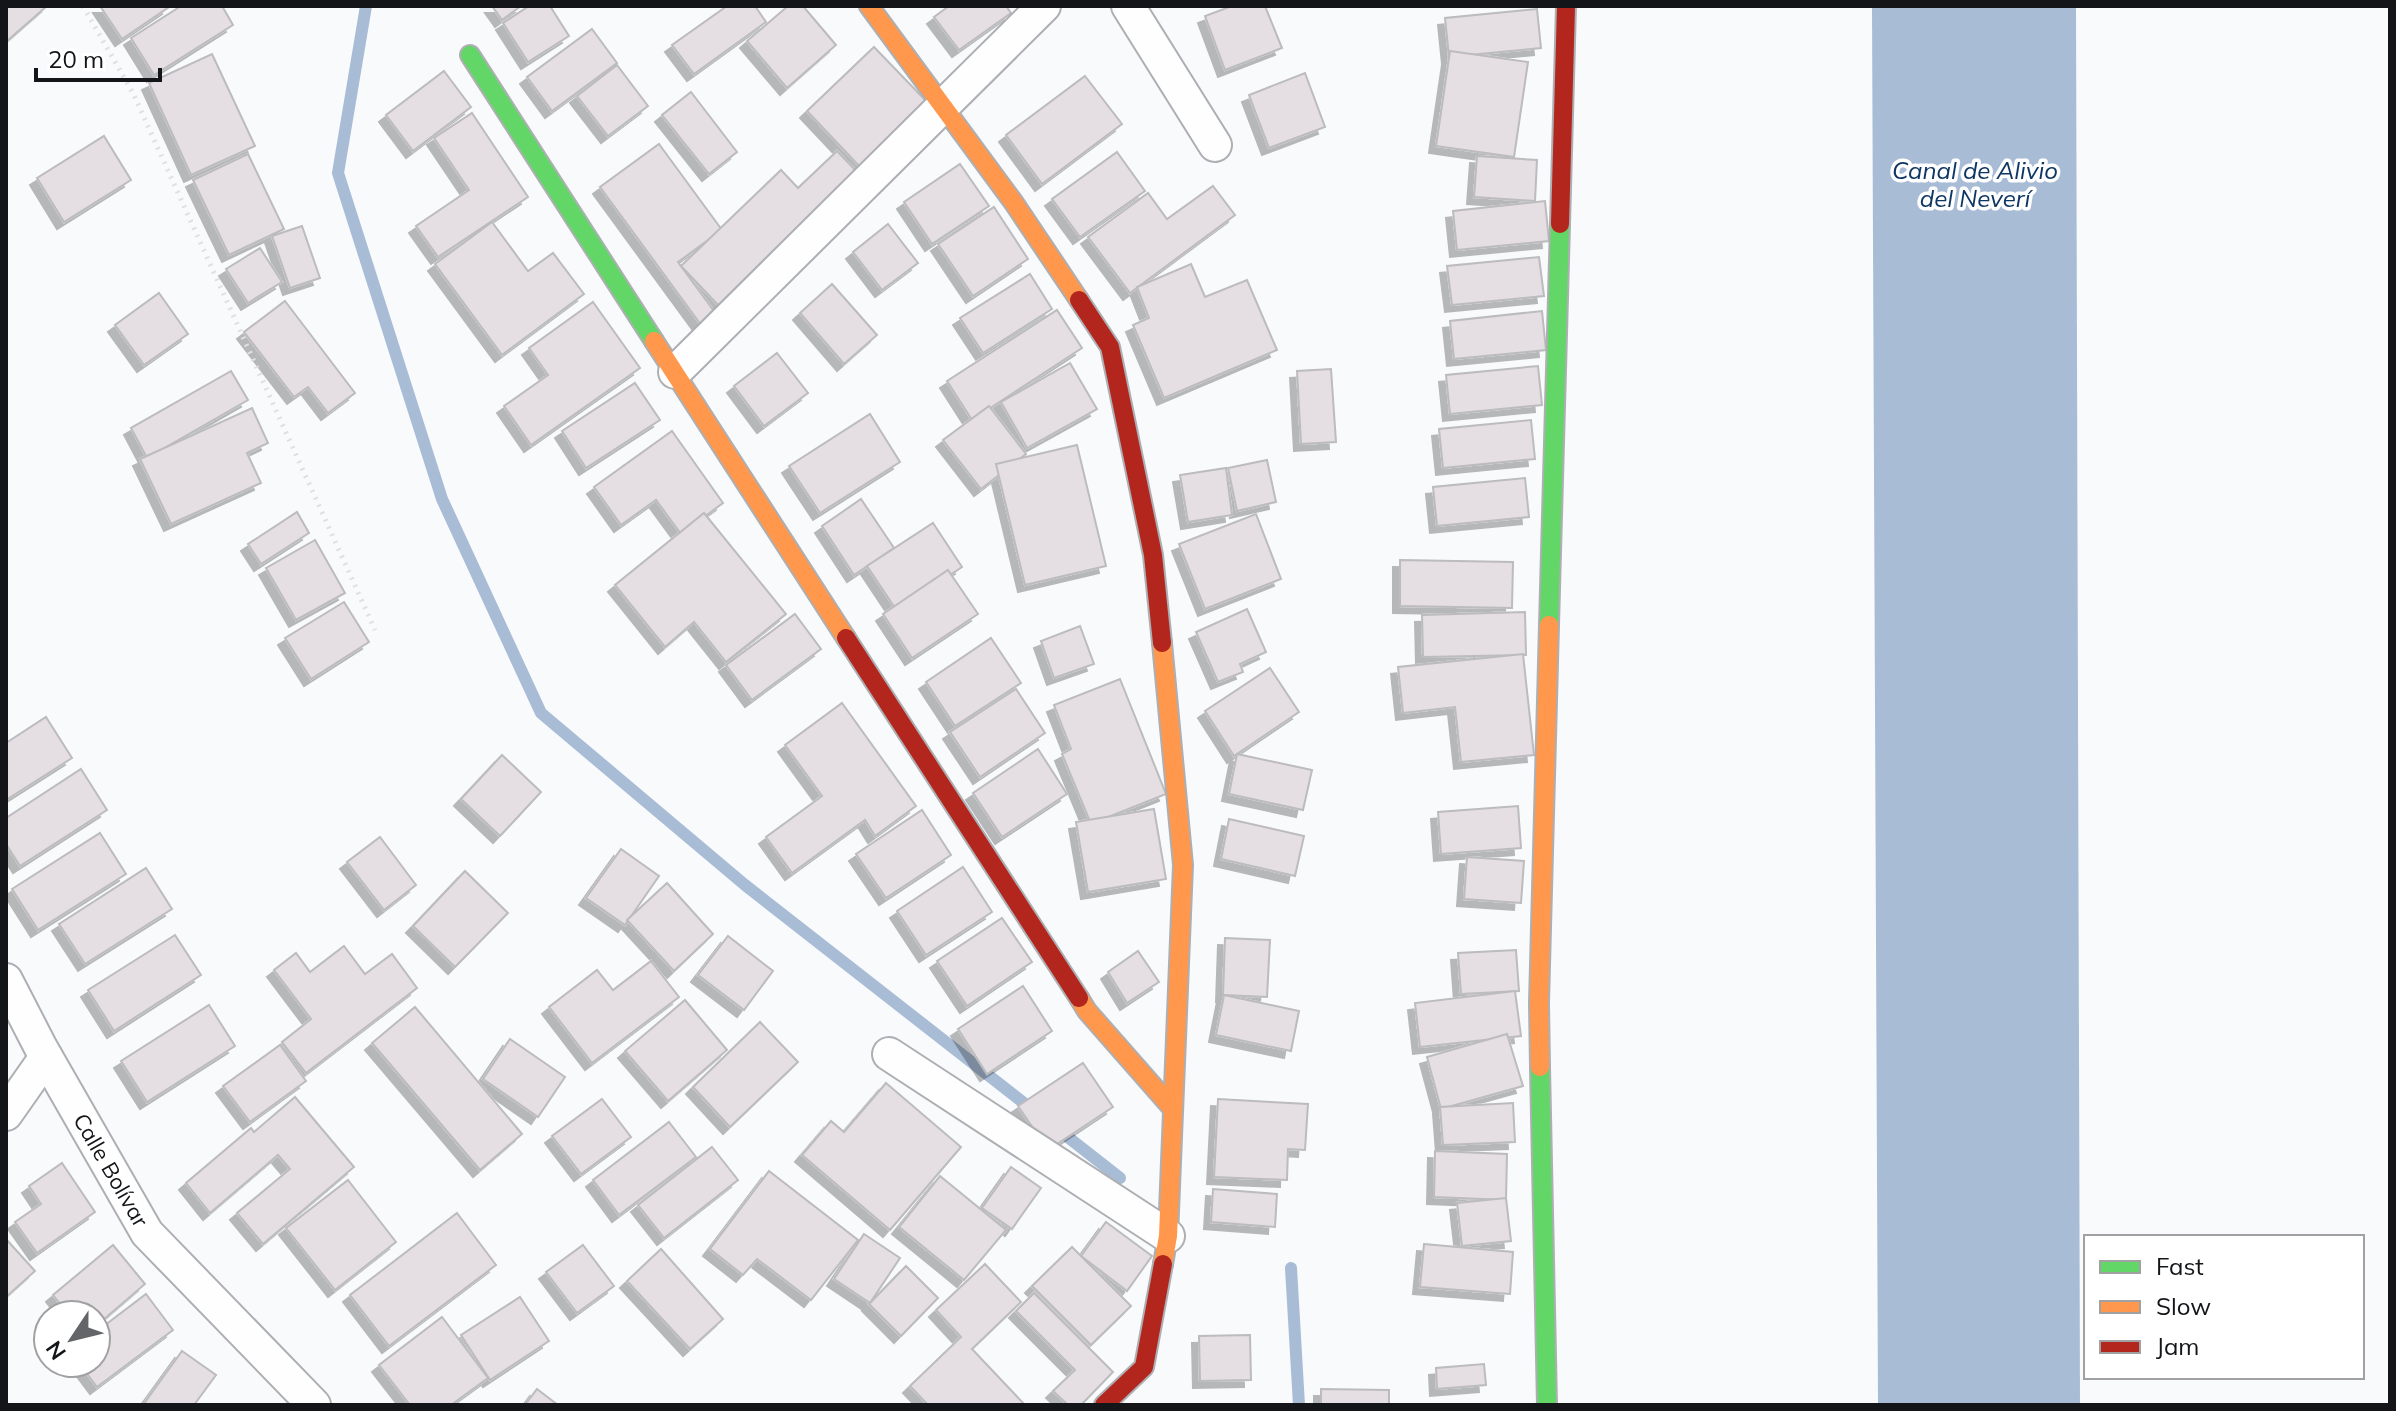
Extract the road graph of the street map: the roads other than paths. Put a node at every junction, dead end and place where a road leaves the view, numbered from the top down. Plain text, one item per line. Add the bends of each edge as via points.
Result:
1 (869, 6) edge
2 (1044, 6) edge
3 (1128, 6) edge
4 (1566, 6) edge
5 (470, 55) dead end
6 (941, 105) junction
7 (1215, 145) dead end
8 (675, 372) junction
9 (6, 980) edge
10 (889, 1054) dead end
11 (46, 1057) junction
12 (1173, 1109) junction
13 (6, 1114) edge
14 (1168, 1236) junction
15 (314, 1405) edge
16 (1104, 1405) edge
17 (1547, 1405) edge

1 - 6 street
2 - 6 street
3 - 7 street
4 - 17 street via 1539,1003
5 - 8 street
6 - 8 street
6 - 12 street via 1110,347 1153,555 1183,865
8 - 12 street via 1087,1011
9 - 11 street, Calle Bolívar
10 - 14 street
11 - 13 street
11 - 15 street, Calle Bolívar via 147,1233
12 - 14 street
14 - 16 street via 1144,1367

